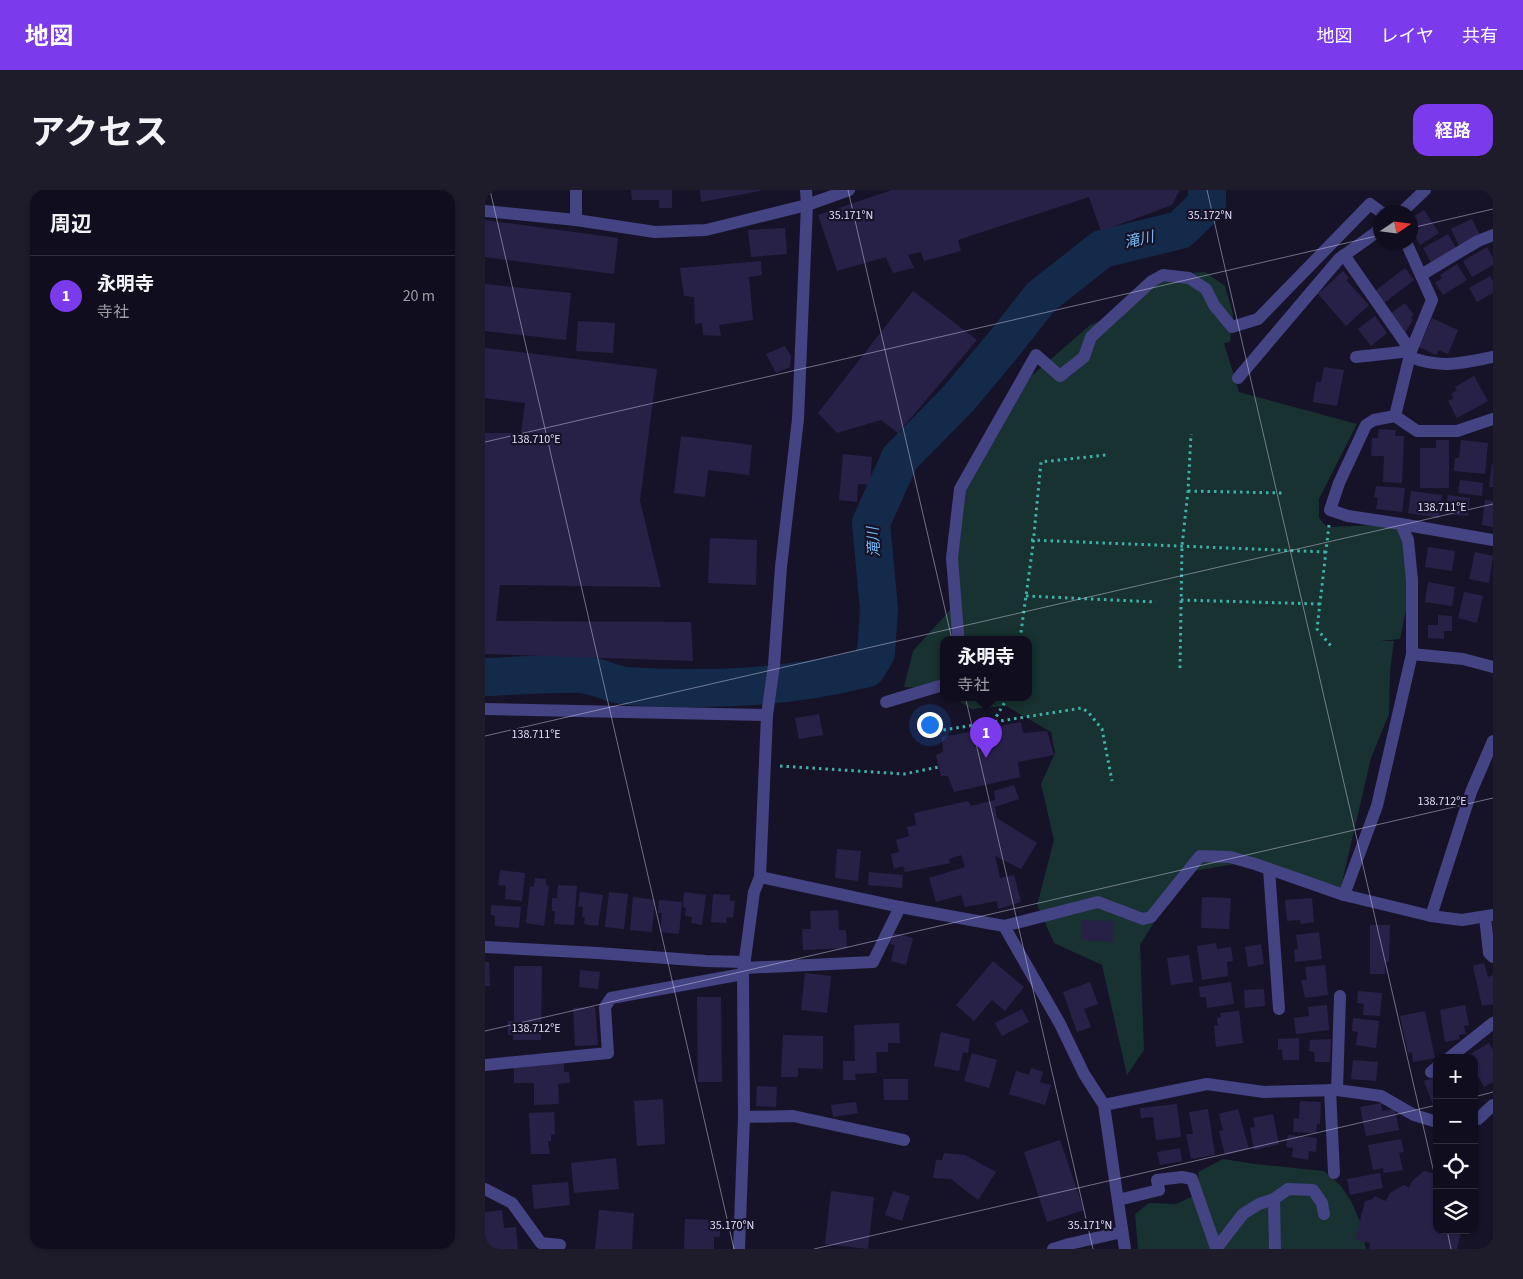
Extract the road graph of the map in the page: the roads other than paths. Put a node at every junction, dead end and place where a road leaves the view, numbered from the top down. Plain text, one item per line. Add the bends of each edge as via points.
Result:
1 (576, 190) edge
2 (806, 190) edge
3 (849, 190) edge
4 (1425, 190) edge
5 (807, 205) junction
6 (1409, 205) edge
7 (1373, 206) edge
8 (485, 211) edge
9 (576, 220) junction
10 (1373, 235) edge
11 (1493, 235) edge
12 (1410, 250) edge
13 (1344, 255) junction
14 (1421, 275) junction
15 (1411, 354) junction
16 (1493, 356) edge
17 (1356, 357) dead end
18 (1239, 378) dead end
19 (1395, 416) junction
20 (1493, 419) edge
21 (1401, 524) junction
22 (1493, 540) edge
23 (957, 636) edge
24 (1411, 654) junction
25 (1493, 667) edge
26 (940, 686) edge
27 (886, 702) dead end
28 (485, 709) edge
29 (767, 715) junction
30 (1493, 741) edge
31 (1269, 869) junction
32 (760, 877) junction
33 (1344, 895) junction
34 (900, 907) junction
35 (1431, 916) junction
36 (1489, 916) edge
37 (1004, 926) junction
38 (485, 947) edge
39 (1493, 957) edge
40 (744, 968) junction
41 (1341, 996) dead end
42 (1279, 1009) dead end
43 (1493, 1023) edge
44 (1454, 1054) edge
45 (485, 1065) edge
46 (1334, 1090) junction
47 (1104, 1105) junction
48 (1493, 1105) edge
49 (744, 1117) junction
50 (1478, 1119) edge
51 (1433, 1121) edge
52 (904, 1140) dead end
53 (1334, 1172) dead end
54 (485, 1189) edge
55 (1273, 1199) junction
56 (1118, 1200) junction
57 (1324, 1214) dead end
58 (1122, 1232) junction
59 (560, 1245) dead end
60 (739, 1249) edge
61 (1053, 1249) edge
62 (1125, 1249) edge
63 (1216, 1249) edge
64 (1275, 1249) edge

1 - 9 street
2 - 5 street
3 - 5 street
4 - 6 street
5 - 9 street via 706,230 655,232
5 - 29 street via 798,419
7 - 23 street via 1370,204 1258,319 1232,327 1213,305 1206,289 1189,278 1163,275 1152,281 1091,337 1084,357 1061,376 1036,355 960,489 951,558
8 - 9 street
10 - 13 street
11 - 14 street
12 - 14 street
13 - 15 street
13 - 18 street
14 - 15 street via 1432,300
15 - 16 street via 1426,363 1456,364
15 - 17 street
15 - 19 street
19 - 20 street via 1417,431 1457,430
19 - 21 street via 1374,420 1367,425 1339,483 1330,510
21 - 22 street
21 - 24 street via 1408,540 1412,580
24 - 25 street via 1463,659
24 - 33 street via 1377,806
26 - 27 street
28 - 29 street
29 - 32 street
30 - 35 street via 1471,792
31 - 33 street
31 - 37 street via 1230,858 1200,856 1151,917 1143,919 1098,902
31 - 42 street
32 - 34 street
32 - 40 street via 754,892
33 - 35 street
34 - 37 street
34 - 40 street via 873,962
35 - 36 street via 1462,920
36 - 39 street via 1489,953
37 - 47 street
38 - 40 street via 706,961
40 - 45 street via 611,998 605,1007 608,1053
40 - 49 street
41 - 46 street
43 - 44 street
46 - 47 street via 1264,1092 1207,1084
46 - 51 street via 1381,1096 1414,1115
46 - 53 street
47 - 56 street
48 - 50 street
49 - 52 street via 793,1116
49 - 60 street
54 - 59 street via 512,1203 541,1243
55 - 57 street via 1287,1189 1313,1190 1322,1203
55 - 63 street via 1243,1214
55 - 64 street
56 - 58 street
56 - 63 street via 1159,1190 1157,1180 1192,1179
58 - 61 street
58 - 62 street

